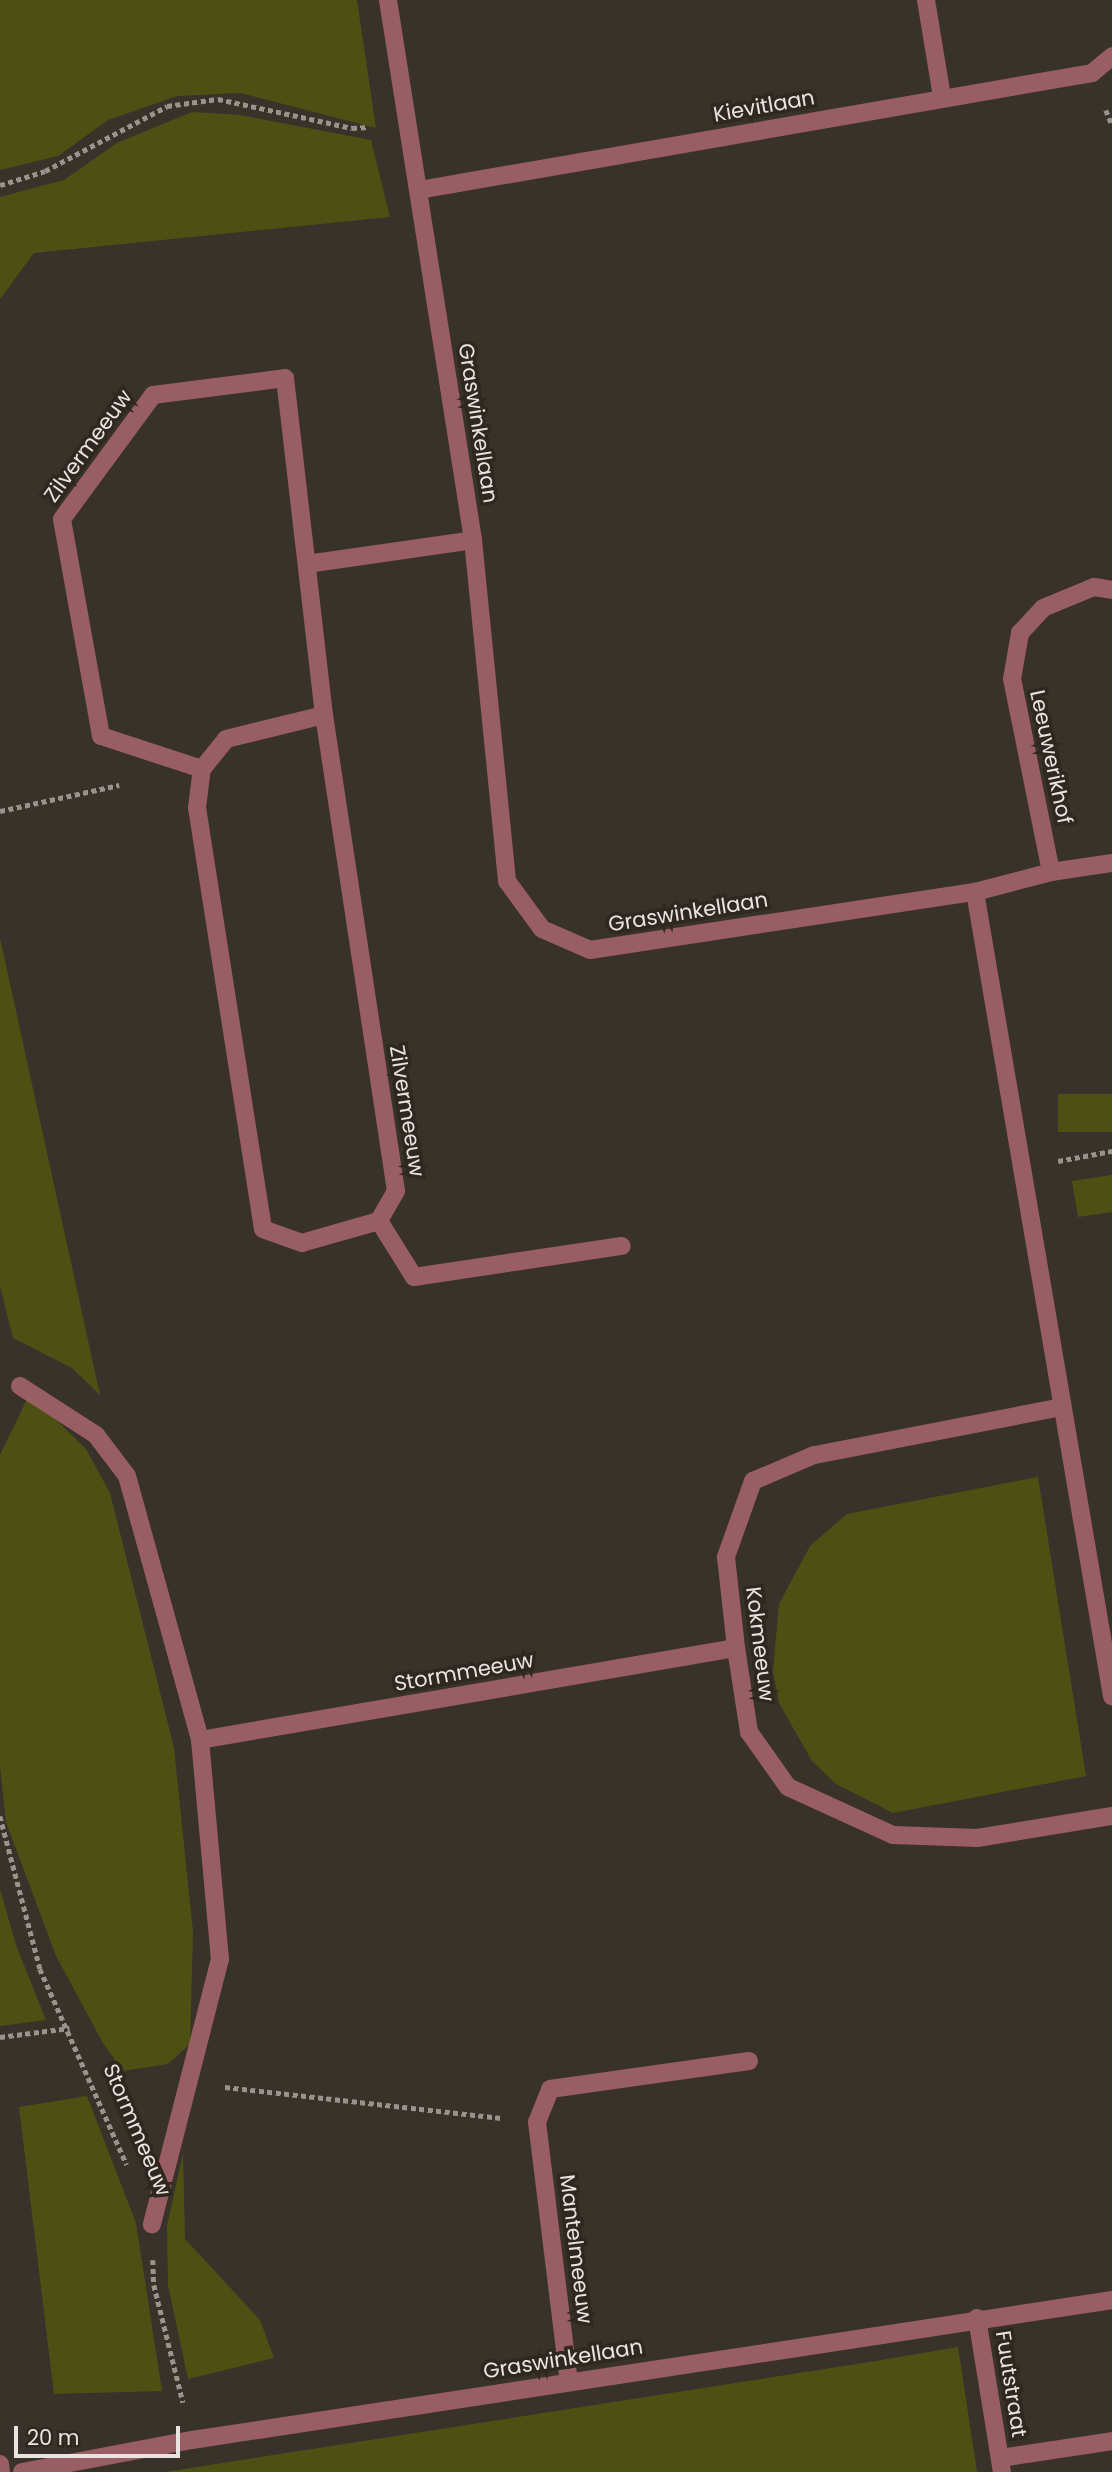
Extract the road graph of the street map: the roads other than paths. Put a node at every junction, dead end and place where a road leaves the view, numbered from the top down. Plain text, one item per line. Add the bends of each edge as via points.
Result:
1 (388, 0) edge
2 (926, 0) edge
3 (1112, 56) edge
4 (942, 97) junction
5 (419, 190) junction
6 (473, 540) junction
7 (307, 564) junction
8 (1112, 590) edge
9 (324, 715) junction
10 (202, 769) junction
11 (1112, 863) edge
12 (1051, 872) junction
13 (975, 892) junction
14 (379, 1221) junction
15 (622, 1246) dead end
16 (20, 1386) dead end
17 (1062, 1407) junction
18 (736, 1648) junction
19 (1112, 1696) edge
20 (200, 1740) junction
21 (1112, 1816) edge
22 (749, 2061) dead end
23 (152, 2224) road end
24 (1112, 2300) edge
25 (977, 2318) junction
26 (569, 2381) junction
27 (1112, 2441) edge
28 (0, 2464) edge
29 (1001, 2465) edge
30 (1, 2472) edge
31 (22, 2472) edge

1 - 5 street, Graswinkellaan
2 - 4 street
3 - 4 street, Kievitlaan via 1092,73
4 - 5 street, Kievitlaan
5 - 6 street, Graswinkellaan
6 - 7 street
6 - 13 street, Graswinkellaan via 507,881 542,929 590,950
7 - 9 street, Zilvermeeuw
7 - 10 street, Zilvermeeuw via 285,378 153,395 62,519 101,736
8 - 12 street, Leeuwerikhof via 1094,587 1043,608 1020,633 1012,679
9 - 10 street via 226,739
9 - 14 street, Zilvermeeuw via 397,1191
10 - 14 street via 197,808 263,1229 302,1243
11 - 12 street
12 - 13 street
13 - 17 street
14 - 15 street via 414,1277
16 - 20 street, Stormmeeuw via 96,1435 127,1476
17 - 18 street, Kokmeeuw via 814,1455 753,1481 726,1557
17 - 19 street
18 - 20 street, Stormmeeuw
18 - 21 street, Kokmeeuw via 749,1732 788,1787 893,1835 977,1838
20 - 23 street, Stormmeeuw via 220,1959
22 - 26 street, Mantelmeeuw via 550,2089 537,2122
24 - 25 street, Graswinkellaan
25 - 26 street, Graswinkellaan
25 - 29 street, Fuutstraat
26 - 31 street, Graswinkellaan via 192,2440
27 - 29 street, Fuutstraat
28 - 30 street

